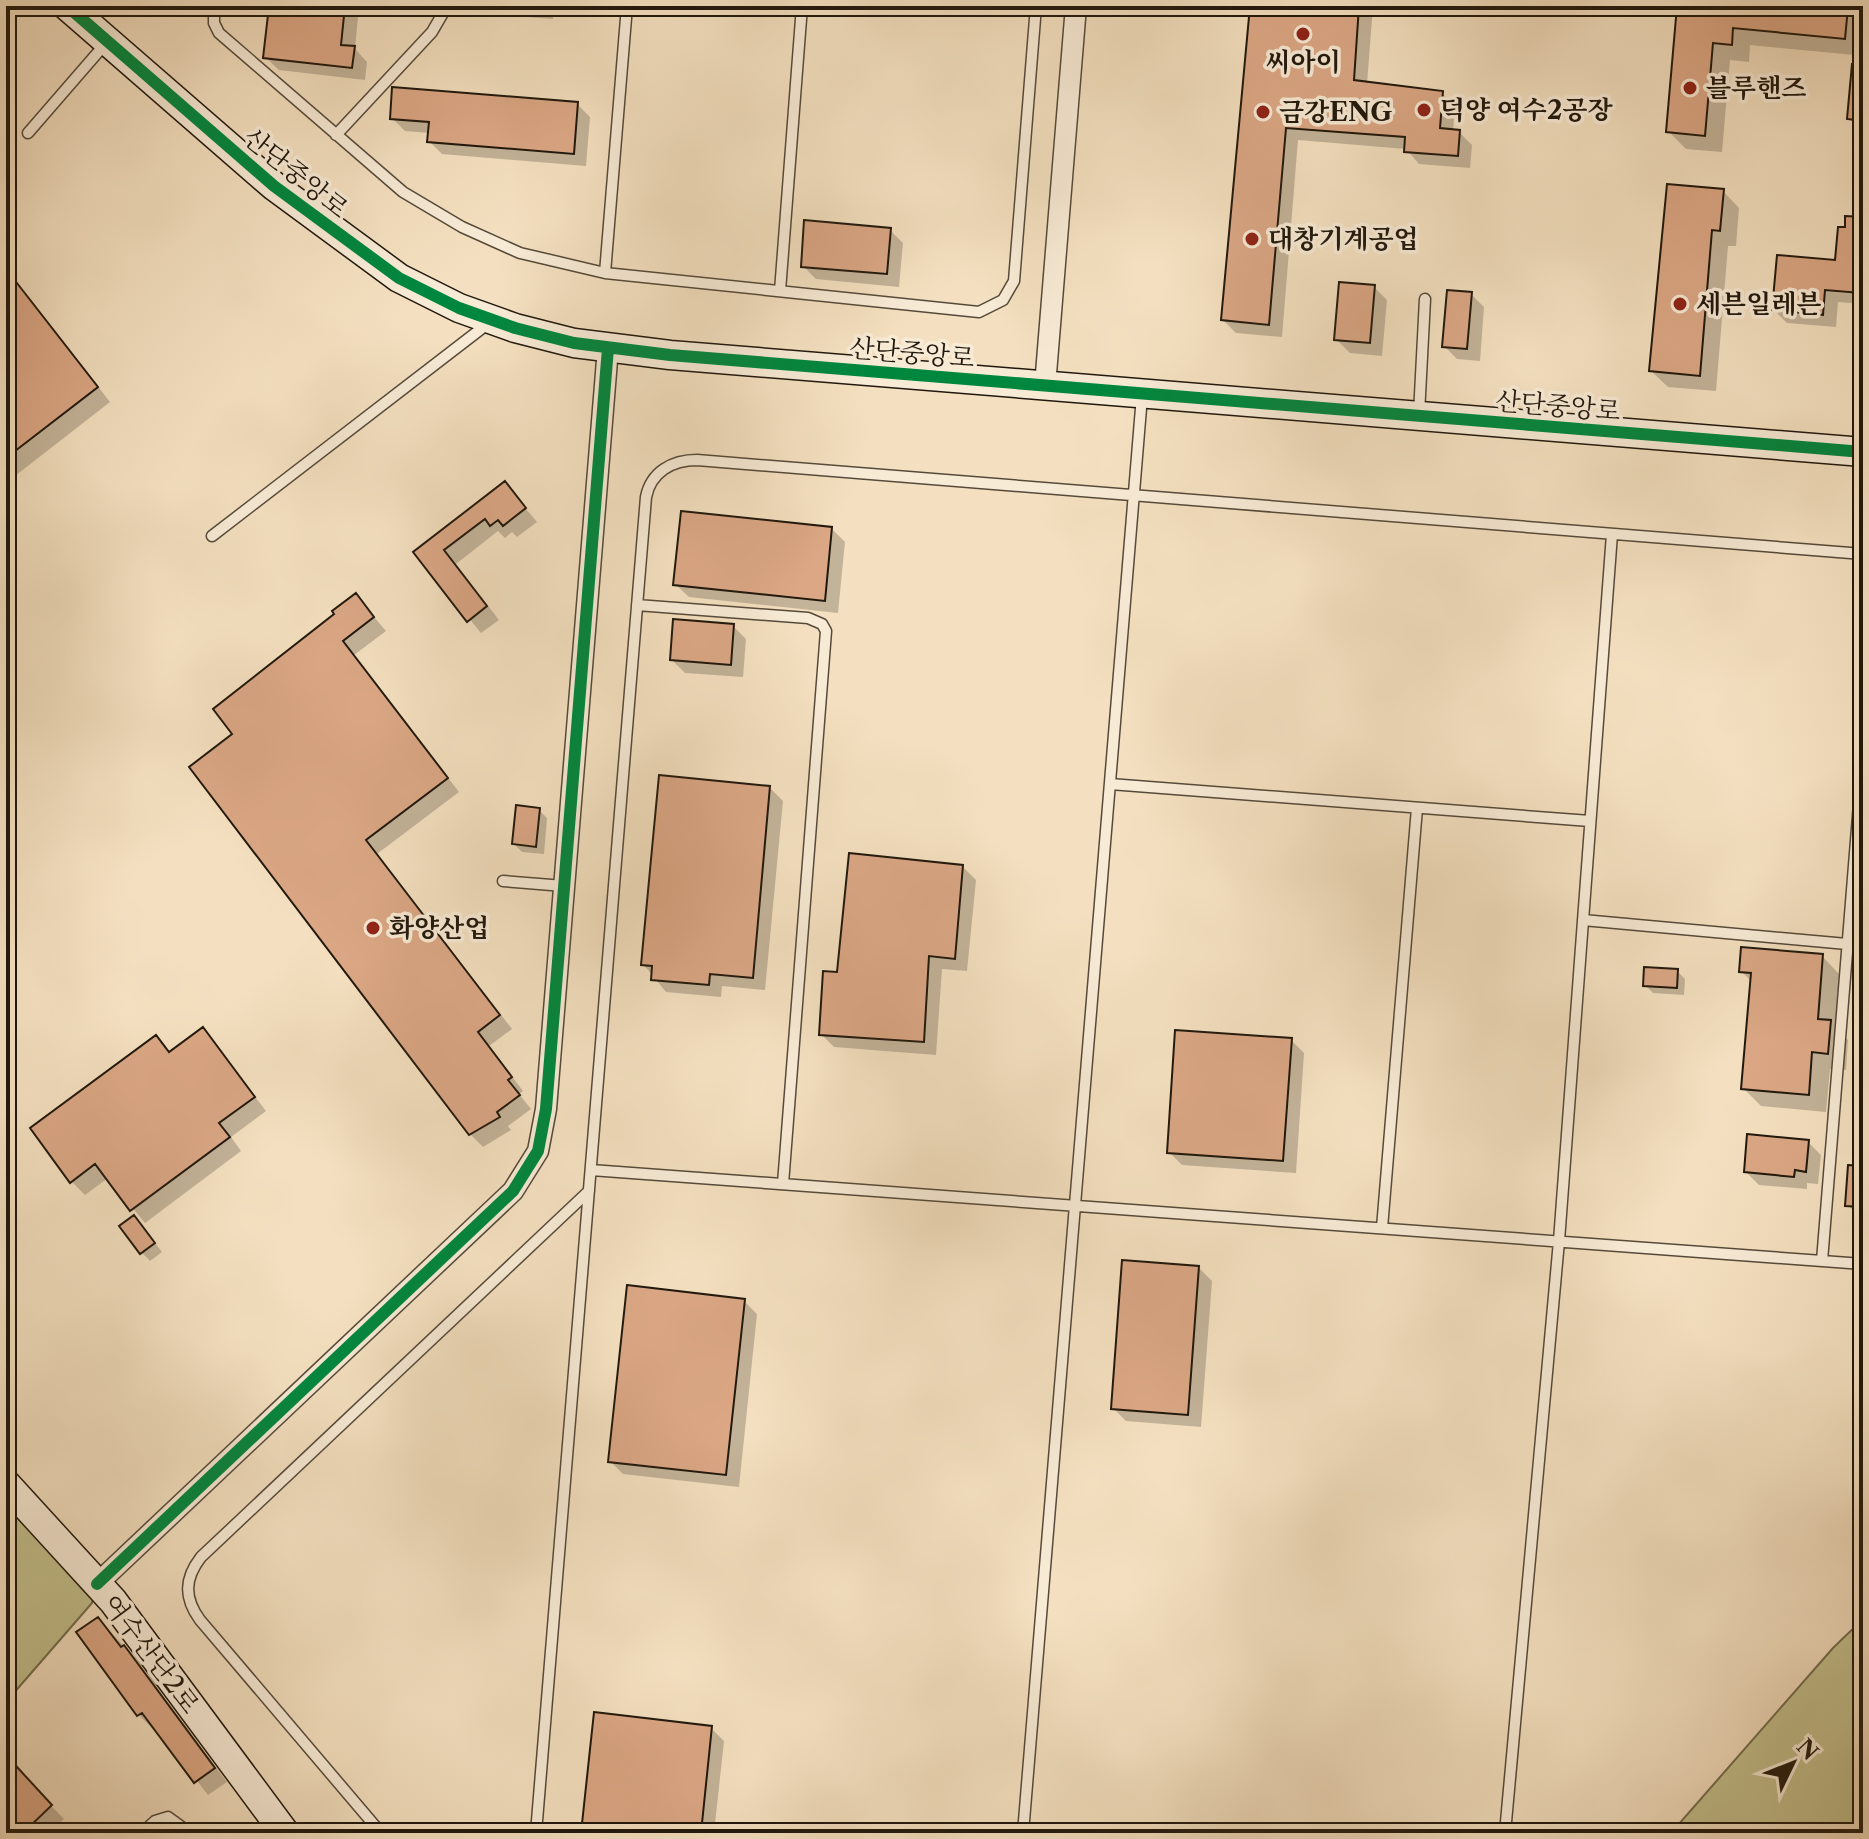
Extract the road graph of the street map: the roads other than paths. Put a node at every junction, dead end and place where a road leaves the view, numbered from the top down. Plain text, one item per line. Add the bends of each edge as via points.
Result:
1 (67, 6) edge
2 (214, 6) edge
3 (447, 6) edge
4 (627, 6) edge
5 (802, 6) edge
6 (1036, 6) edge
7 (1076, 6) edge
8 (107, 41) junction
9 (28, 133) dead end
10 (336, 135) junction
11 (605, 273) junction
12 (780, 291) junction
13 (1425, 299) dead end
14 (492, 321) junction
15 (608, 348) junction
16 (1045, 386) junction
17 (1143, 394) junction
18 (1419, 416) junction
19 (1863, 452) edge
20 (1134, 495) junction
21 (1612, 534) junction
22 (212, 536) dead end
23 (1863, 554) edge
24 (637, 605) junction
25 (1863, 754) edge
26 (1110, 784) junction
27 (1417, 808) junction
28 (1590, 821) junction
29 (503, 881) dead end
30 (564, 886) junction
31 (1583, 920) junction
32 (1847, 944) junction
33 (591, 1170) junction
34 (783, 1184) junction
35 (589, 1191) junction
36 (1075, 1206) junction
37 (1382, 1228) junction
38 (1559, 1241) junction
39 (1822, 1261) junction
40 (1863, 1264) edge
41 (6, 1484) edge
42 (97, 1584) junction
43 (142, 1833) edge
44 (190, 1833) edge
45 (285, 1833) edge
46 (381, 1833) edge
47 (536, 1833) edge
48 (1023, 1833) edge
49 (1505, 1833) edge

1 - 8 street, 산단중앙로
2 - 10 lane via 219,33
3 - 10 lane via 432,32
4 - 11 lane
5 - 12 lane
6 - 12 lane via 1014,277 1008,296 979,312
7 - 16 street
8 - 9 lane
8 - 14 street, 산단중앙로 via 356,250 425,292
10 - 11 lane via 397,188 462,227 536,258
11 - 12 lane
13 - 18 lane
14 - 15 street, 산단중앙로
14 - 22 lane
15 - 16 street, 산단중앙로
15 - 30 street
16 - 17 street, 산단중앙로
17 - 18 street, 산단중앙로
17 - 20 lane
18 - 19 street, 산단중앙로
20 - 21 lane
20 - 24 lane via 680,462 658,473 647,492
20 - 26 lane
21 - 23 lane
21 - 28 lane
24 - 33 lane
24 - 34 lane via 808,618 826,631
25 - 32 lane
26 - 27 lane
26 - 36 lane
27 - 28 lane
27 - 37 lane
28 - 31 lane
29 - 30 lane
30 - 42 street via 546,1109 538,1151 524,1178
31 - 32 lane
31 - 38 lane
32 - 39 lane
33 - 34 lane
33 - 35 lane
34 - 36 lane
35 - 46 lane via 201,1557 188,1581 190,1604 200,1620
35 - 47 lane
36 - 37 lane
36 - 48 lane
37 - 38 lane
38 - 39 lane
38 - 49 lane
39 - 40 lane
41 - 42 street, 여수산단2로
42 - 45 street, 여수산단2로
43 - 44 lane via 168,1817

